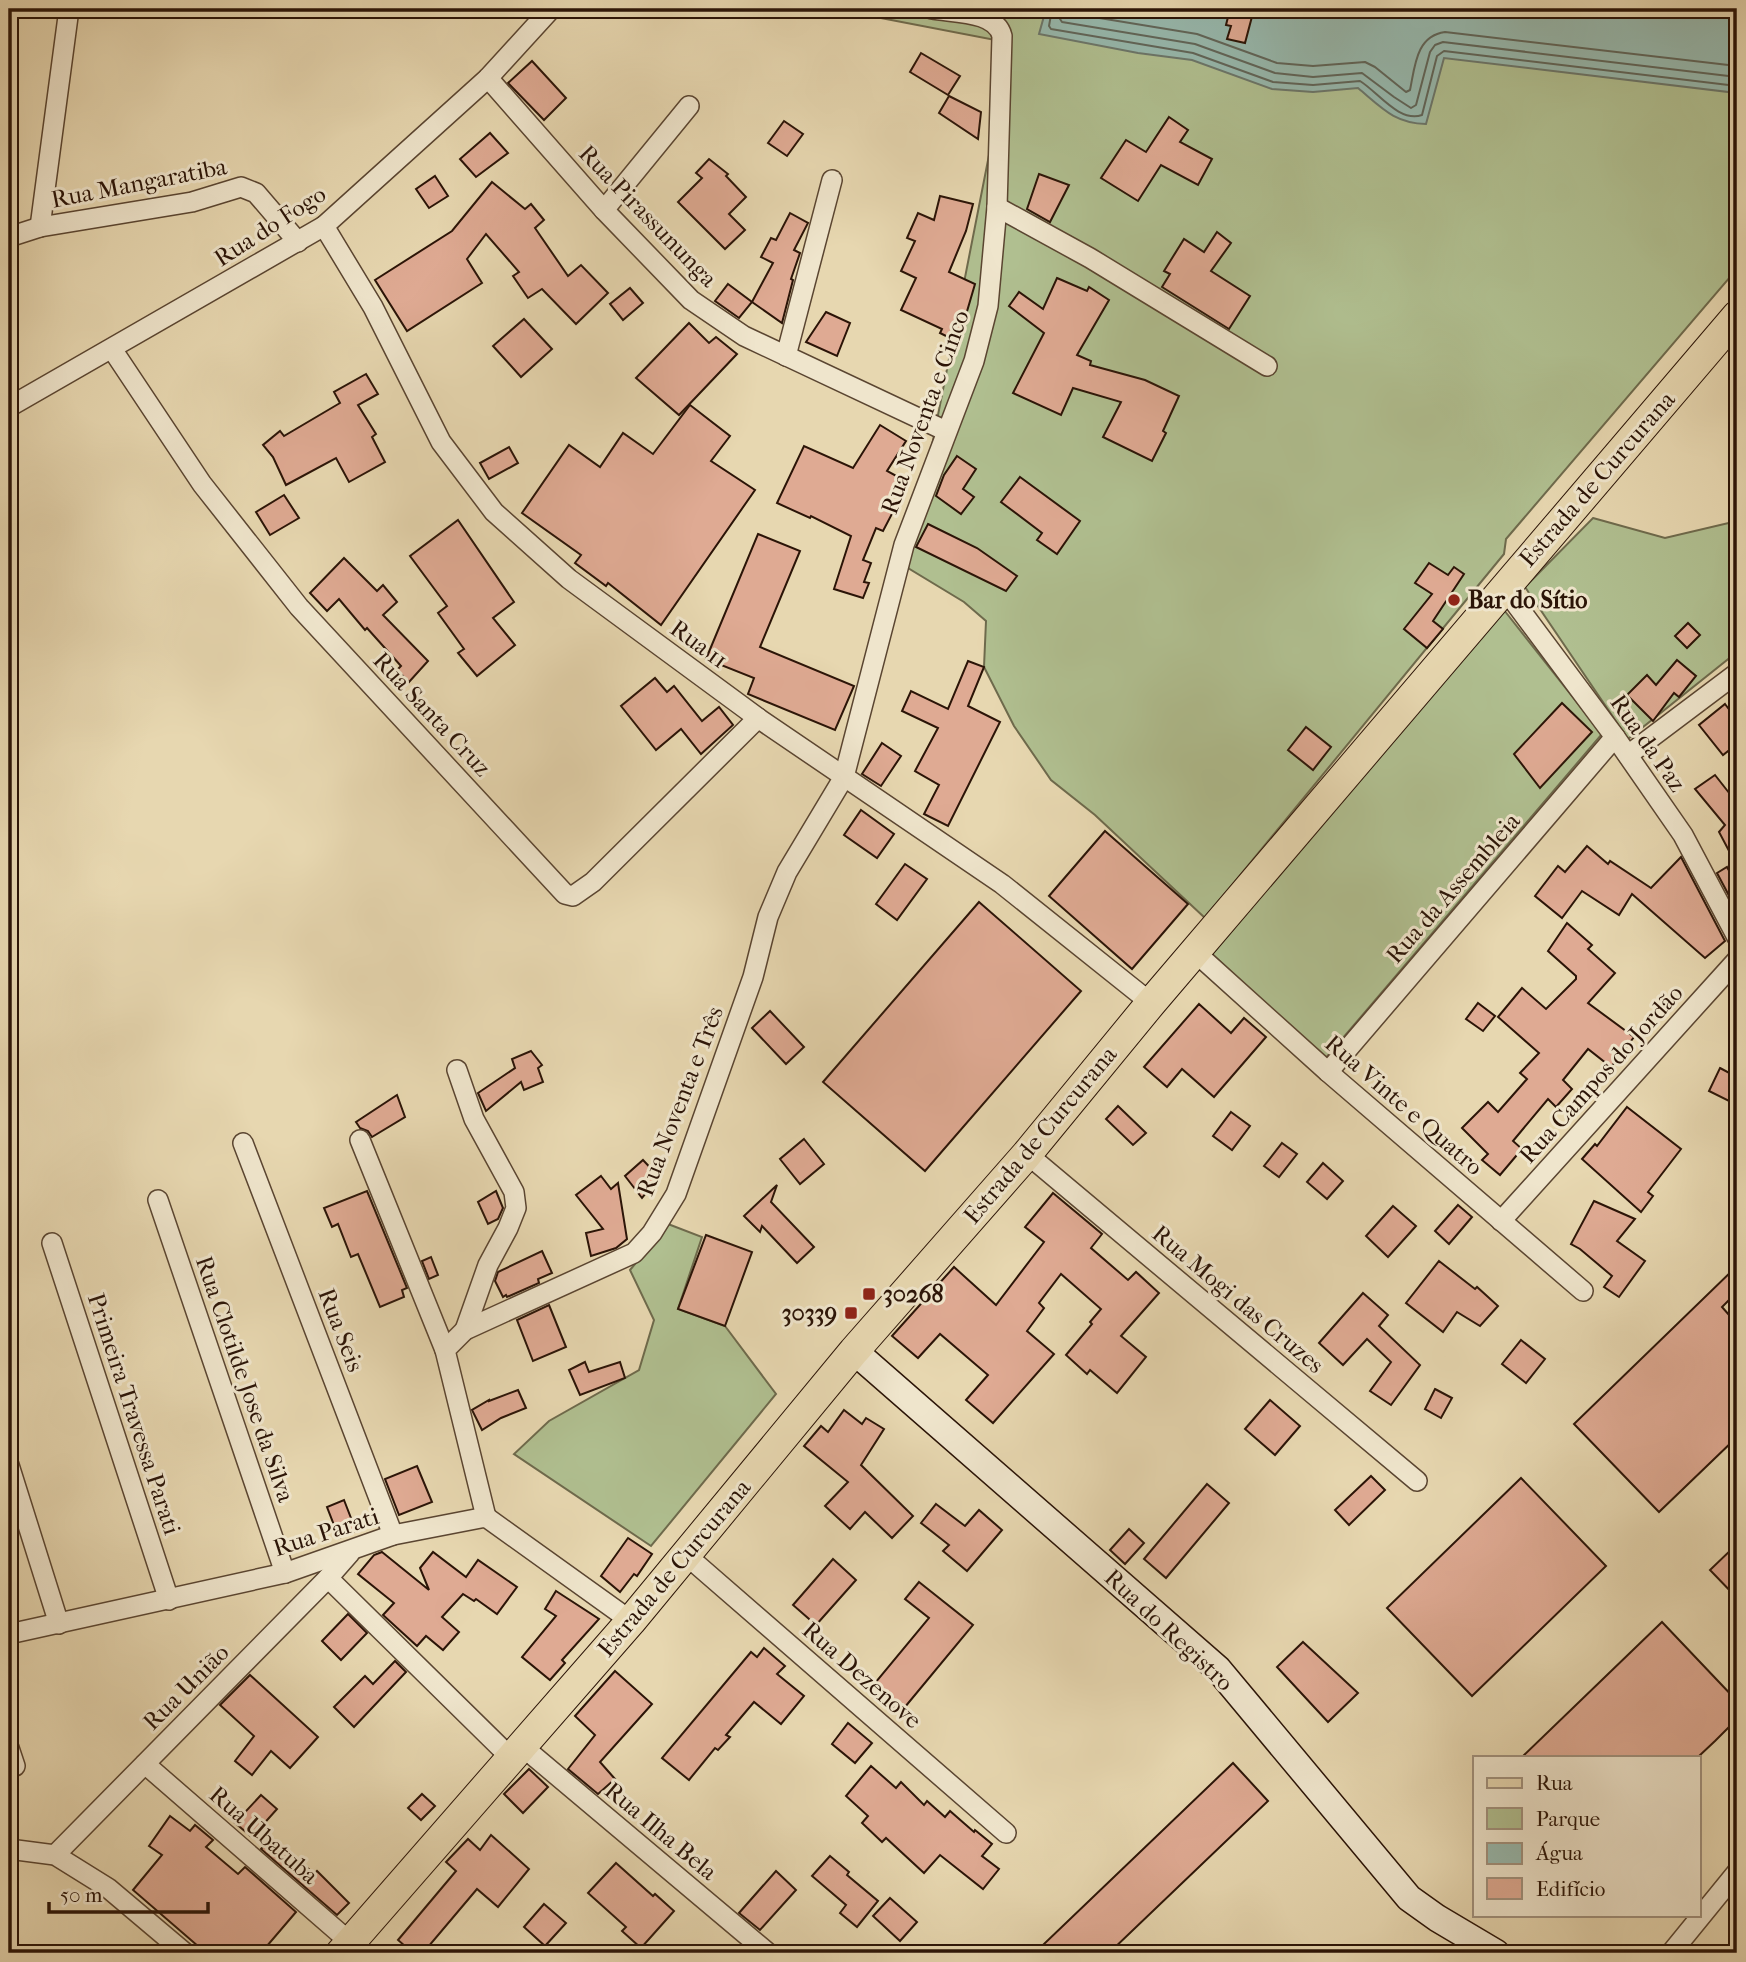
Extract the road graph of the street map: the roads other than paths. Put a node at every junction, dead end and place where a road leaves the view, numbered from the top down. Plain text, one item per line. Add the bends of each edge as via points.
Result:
1 (69, 9) edge
2 (551, 9) edge
3 (932, 9) edge
4 (488, 78) junction
5 (689, 106) dead end
6 (832, 180) dead end
7 (997, 207) junction
8 (604, 210) junction
9 (324, 226) junction
10 (40, 228) junction
11 (9, 237) edge
12 (298, 242) junction
13 (1737, 316) edge
14 (112, 349) junction
15 (786, 356) junction
16 (1267, 366) dead end
17 (9, 407) edge
18 (946, 431) junction
19 (1504, 588) junction
20 (881, 641) joint
21 (1737, 673) edge
22 (758, 718) junction
23 (1615, 737) junction
24 (1628, 755) junction
25 (844, 777) junction
26 (1737, 937) edge
27 (1196, 953) junction
28 (1737, 960) edge
29 (1151, 1003) junction
30 (457, 1070) dead end
31 (1328, 1072) junction
32 (360, 1140) dead end
33 (243, 1143) dead end
34 (1027, 1154) junction
35 (158, 1200) dead end
36 (1501, 1221) junction
37 (52, 1243) dead end
38 (1583, 1291) dead end
39 (465, 1330) junction
40 (445, 1350) junction
41 (854, 1351) junction
42 (9, 1465) edge
43 (1418, 1481) dead end
44 (486, 1517) junction
45 (393, 1535) junction
46 (351, 1551) junction
47 (686, 1555) junction
48 (285, 1573) junction
49 (328, 1578) junction
50 (169, 1600) junction
51 (631, 1621) junction
52 (60, 1624) junction
53 (9, 1634) edge
54 (517, 1753) junction
55 (145, 1764) junction
56 (1006, 1833) dead end
57 (9, 1849) edge
58 (55, 1855) junction
59 (1737, 1872) edge
60 (346, 1950) edge
61 (185, 1953) edge
62 (768, 1953) edge
63 (1496, 1953) edge
64 (1671, 1953) edge

1 - 10 street
2 - 4 street, Rua do Fogo
3 - 7 street, Rua Noventa e Cinco via 989,19 1000,29
4 - 8 street, Rua Pirassununga
4 - 9 street, Rua do Fogo
5 - 8 street
6 - 15 street
7 - 16 street
7 - 18 street, Rua Noventa e Cinco via 988,306 974,361
8 - 15 street, Rua Pirassununga via 691,300 744,336
9 - 12 street, Rua do Fogo
9 - 22 street, Rua 11 via 373,307 441,442 494,512 569,579
10 - 11 street, Rua Mangaratiba
10 - 12 street, Rua Mangaratiba via 192,202 241,187 256,193
12 - 14 street, Rua do Fogo
13 - 19 main road, Estrada de Curcurana
14 - 17 street, Rua do Fogo
14 - 22 street, Rua Santa Cruz via 202,484 299,607 565,894 573,896 593,882
15 - 18 street, Rua Pirassununga
18 - 20 street, Rua Noventa e Cinco via 904,545
19 - 23 street, Rua da Paz
19 - 27 main road, Estrada de Curcurana
20 - 25 street, Rua Noventa e Três
21 - 24 street
22 - 25 street, Rua 11
23 - 24 street, Rua da Paz
23 - 31 street, Rua da Assembleia
24 - 26 street, Rua da Paz via 1683,835
25 - 29 street, Rua 11 via 1002,884
25 - 39 street, Rua Noventa e Três via 772,906 753,977 676,1194 652,1233 634,1253
27 - 29 main road, Estrada de Curcurana
27 - 31 street, Rua Vinte e Quatro
28 - 36 street, Rua Campos do Jordão
29 - 34 main road, Estrada de Curcurana
30 - 39 street via 474,1119 514,1192 516,1208 488,1265
31 - 36 street, Rua Vinte e Quatro
32 - 40 street
33 - 45 street, Rua Seis
34 - 41 main road, Estrada de Curcurana
34 - 43 street, Rua Mogi das Cruzes
35 - 48 street, Rua Clotilde Jose da Silva
36 - 38 street, Rua Vinte e Quatro
37 - 50 street, Primeira Travessa Parati
39 - 40 street, Rua Noventa e Três
40 - 44 street
41 - 47 main road, Estrada de Curcurana
41 - 63 street, Rua do Registro via 1218,1670 1409,1898
42 - 52 street
44 - 45 street, Rua Parati
44 - 51 street
45 - 46 street, Rua Parati
46 - 48 street, Rua Parati
46 - 49 street, Rua União
47 - 51 main road, Estrada de Curcurana
47 - 56 street, Rua Dezenove
48 - 50 street, Rua Parati
49 - 54 street, Rua Ilha Bela
49 - 55 street, Rua União
50 - 52 street, Rua Parati
51 - 54 main road, Estrada de Curcurana
52 - 53 street, Rua Parati
54 - 60 main road, Estrada de Curcurana
54 - 62 street, Rua Ilha Bela
55 - 58 street, Rua União
55 - 60 street, Rua Ubatuba
57 - 58 street
58 - 61 street via 108,1888
59 - 64 street

